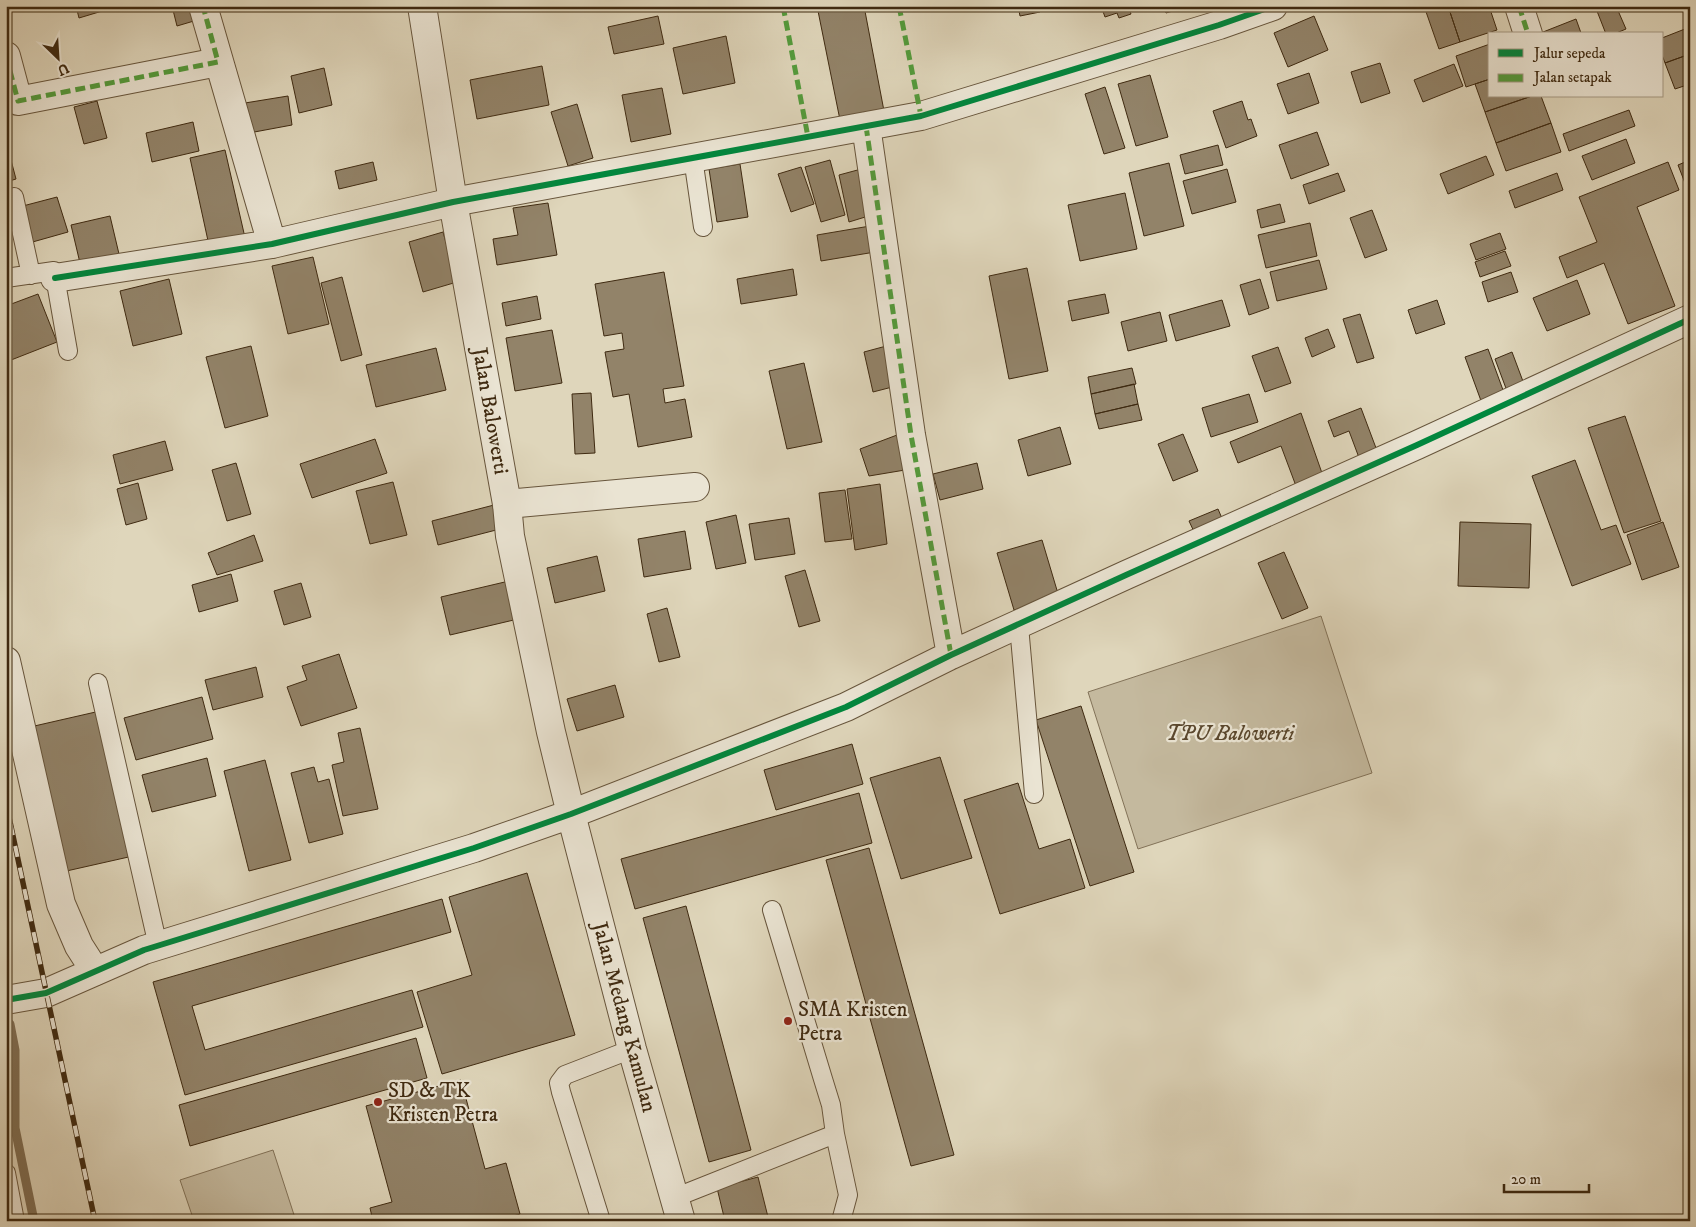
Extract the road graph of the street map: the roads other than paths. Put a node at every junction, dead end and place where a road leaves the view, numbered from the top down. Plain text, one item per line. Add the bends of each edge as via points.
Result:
1 (203, 6) edge
2 (422, 6) edge
3 (1273, 6) edge
4 (1519, 6) edge
5 (1527, 32) edge
6 (6, 56) edge
7 (218, 62) junction
8 (866, 126) junction
9 (693, 158) junction
10 (14, 197) dead end
11 (453, 202) junction
12 (703, 227) dead end
13 (272, 244) junction
14 (43, 276) junction
15 (6, 278) edge
16 (1690, 319) edge
17 (68, 352) dead end
18 (695, 486) dead end
19 (507, 504) junction
20 (1019, 626) junction
21 (951, 655) junction
22 (6, 661) edge
23 (98, 683) dead end
24 (1034, 794) dead end
25 (571, 814) junction
26 (772, 910) dead end
27 (158, 946) junction
28 (95, 971) junction
29 (6, 1000) edge
30 (632, 1049) junction
31 (835, 1134) junction
32 (6, 1173) edge
33 (678, 1209) edge
34 (15, 1221) edge
35 (601, 1221) edge
36 (841, 1221) edge

1 - 7 street
2 - 11 street, Jalan Balowerti
3 - 8 street via 921,116
4 - 5 street
6 - 7 street via 18,101
7 - 13 street
8 - 9 street
8 - 21 street via 910,435
9 - 11 street
9 - 12 lane
10 - 14 lane
11 - 13 street
11 - 19 street, Jalan Balowerti
13 - 14 street
14 - 15 lane
14 - 17 lane
16 - 20 street
18 - 19 street
19 - 25 street, Jalan Balowerti via 512,545
20 - 21 street
20 - 24 lane
21 - 25 street via 846,707
22 - 28 street via 61,904 79,946
23 - 27 lane
25 - 27 street via 474,848
25 - 30 street, Jalan Medang Kamulan
26 - 31 lane via 823,1078
27 - 28 street
28 - 29 street via 46,993
30 - 33 street, Jalan Medang Kamulan
30 - 35 lane via 565,1075 560,1083
31 - 33 lane
31 - 36 lane via 848,1195
32 - 34 lane

